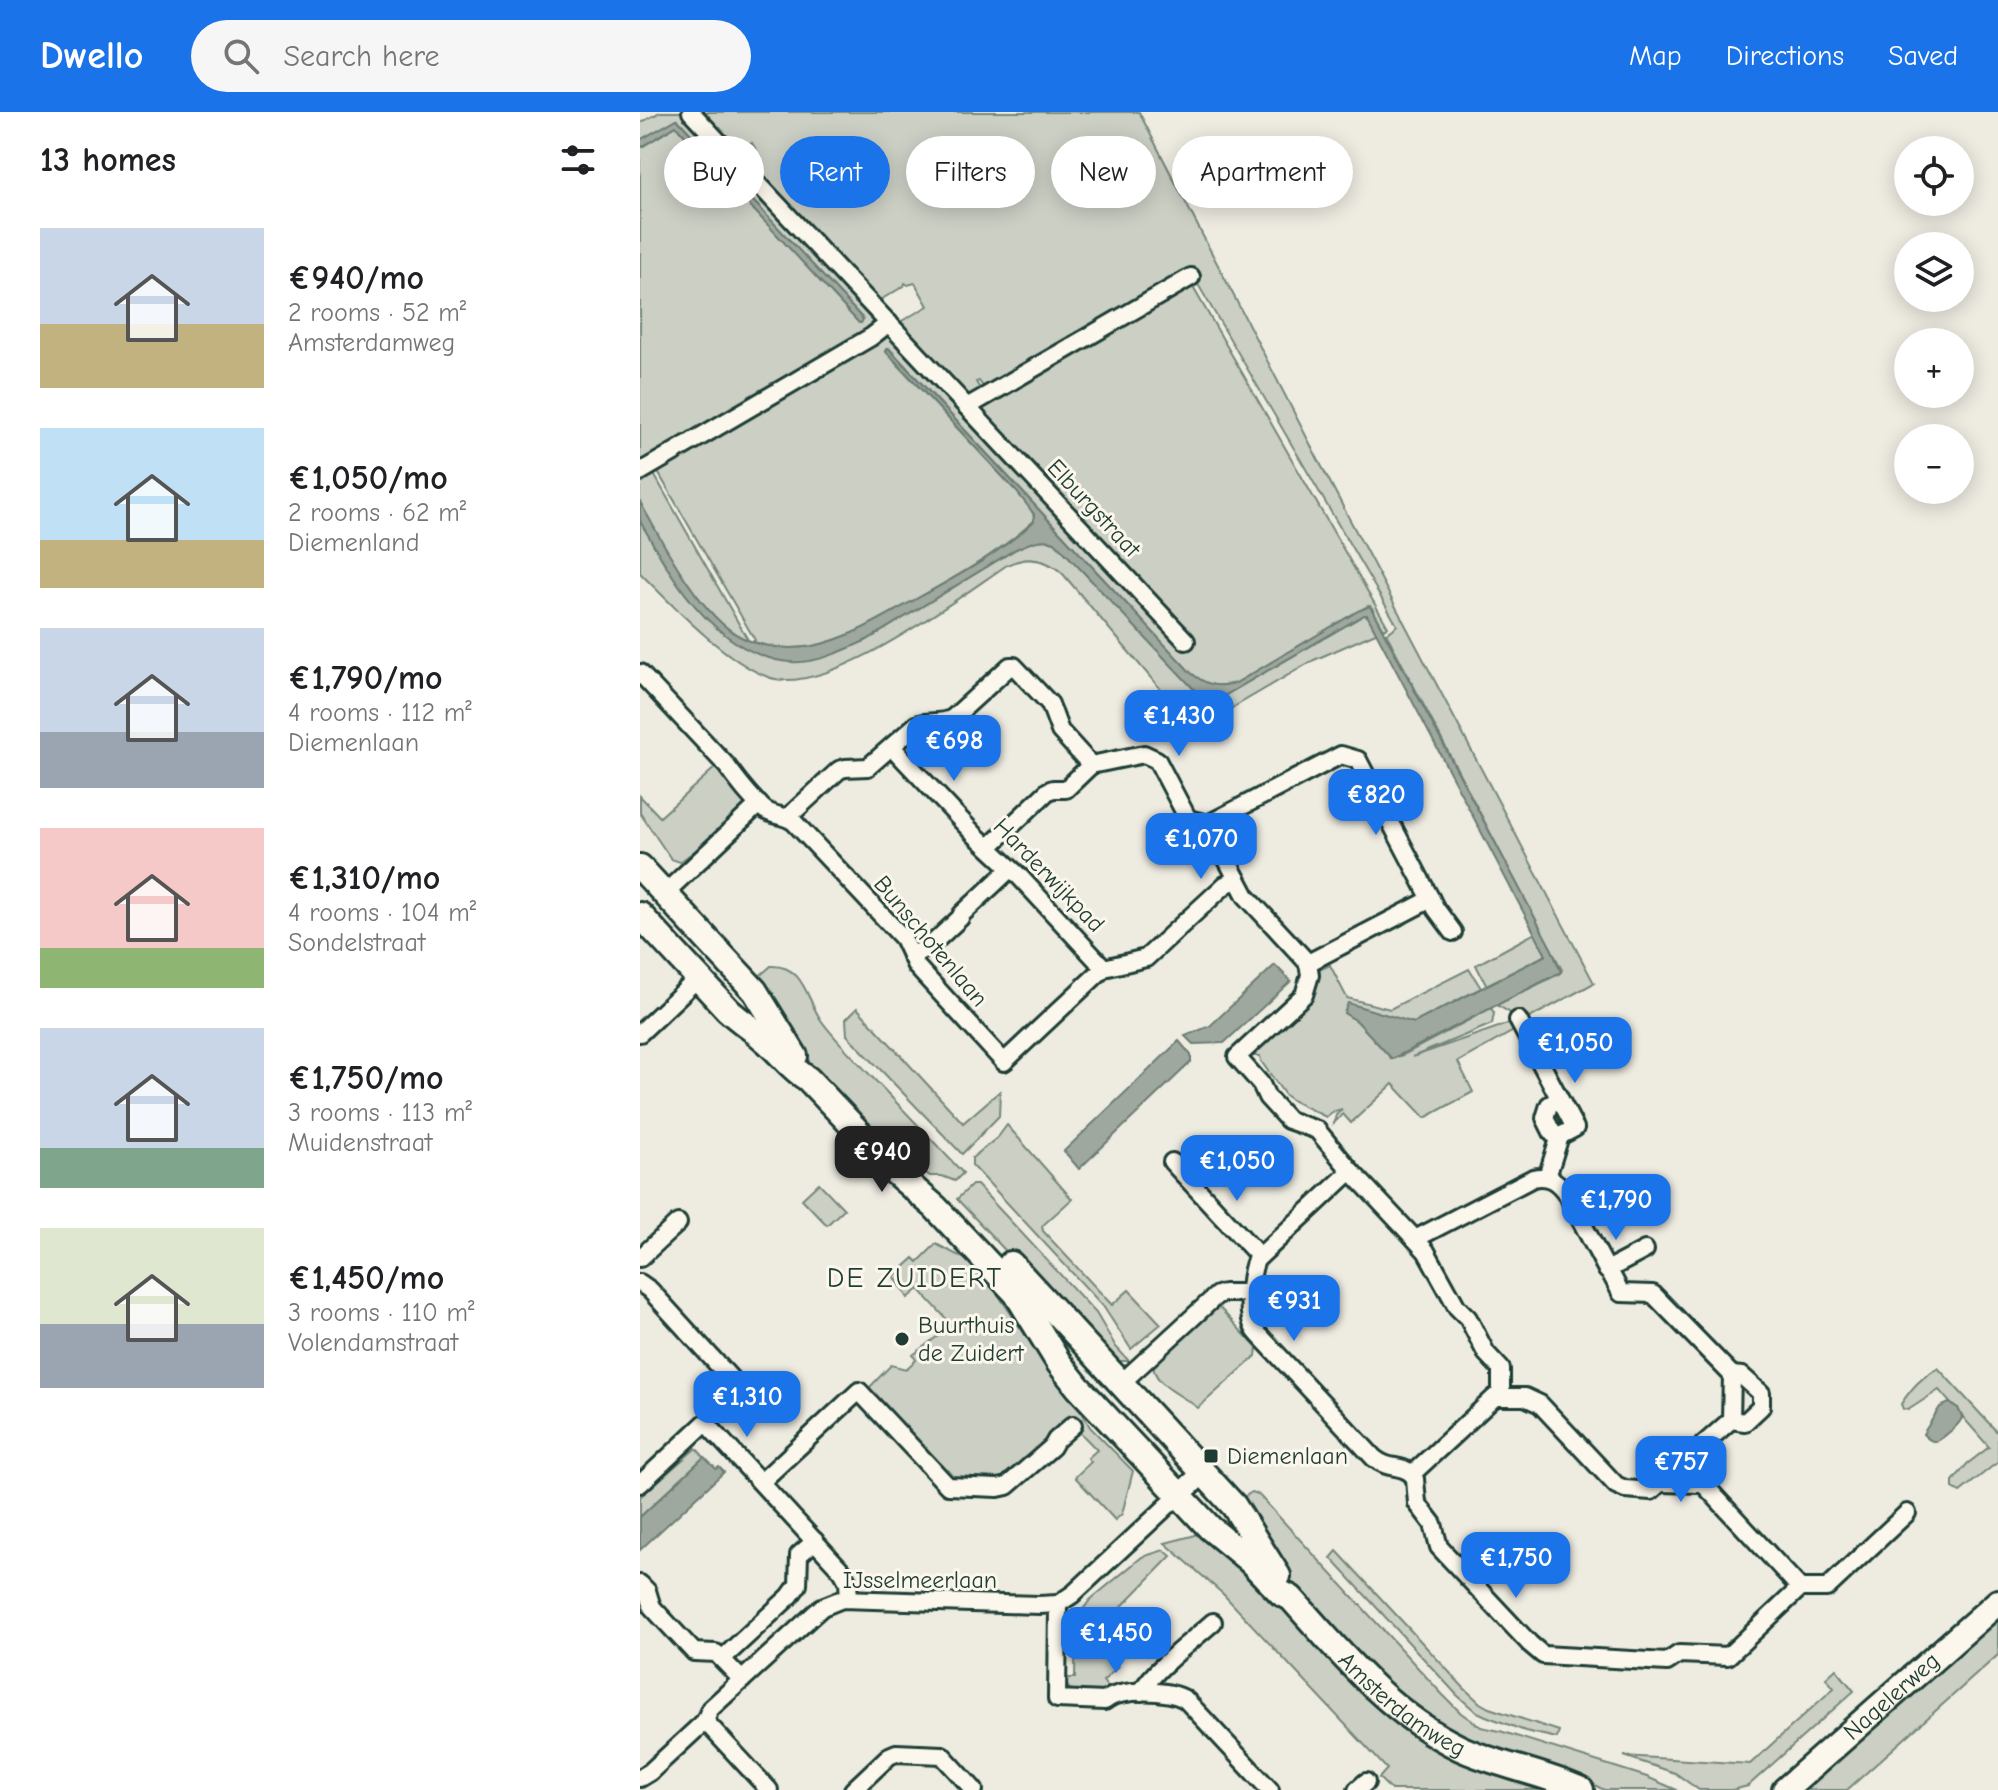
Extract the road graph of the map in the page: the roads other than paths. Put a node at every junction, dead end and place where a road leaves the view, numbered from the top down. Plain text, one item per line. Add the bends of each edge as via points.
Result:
1 (691, 112) edge
2 (1191, 277) dead end
3 (889, 323) junction
4 (967, 407) junction
5 (640, 472) edge
6 (1186, 641) dead end
7 (640, 673) edge
8 (892, 747) junction
9 (1091, 765) junction
10 (759, 804) junction
11 (788, 817) junction
12 (1208, 824) junction
13 (989, 847) junction
14 (640, 867) edge
15 (1010, 869) junction
16 (1237, 879) junction
17 (664, 894) junction
18 (1431, 899) junction
19 (640, 915) edge
20 (1453, 932) dead end
21 (723, 956) junction
22 (911, 956) junction
23 (1308, 963) junction
24 (1104, 968) junction
25 (698, 978) junction
26 (1518, 1020) dead end
27 (640, 1033) edge
28 (808, 1079) junction
29 (868, 1142) junction
30 (1172, 1162) dead end
31 (1351, 1171) junction
32 (1547, 1177) junction
33 (678, 1223) dead end
34 (1415, 1239) junction
35 (1645, 1250) dead end
36 (1259, 1256) junction
37 (640, 1258) edge
38 (1607, 1270) junction
39 (640, 1283) edge
40 (1251, 1293) junction
41 (1732, 1375) junction
42 (1121, 1383) junction
43 (1501, 1397) junction
44 (1097, 1407) junction
45 (1731, 1420) junction
46 (706, 1423) junction
47 (1073, 1425) dead end
48 (1687, 1461) junction
49 (1203, 1473) junction
50 (1412, 1474) junction
51 (761, 1482) junction
52 (1660, 1483) junction
53 (640, 1484) edge
54 (1704, 1484) junction
55 (1179, 1495) junction
56 (1907, 1513) dead end
57 (815, 1541) junction
58 (640, 1584) edge
59 (1800, 1588) junction
60 (1291, 1598) junction
61 (849, 1599) junction
62 (1998, 1602) edge
63 (1058, 1604) junction
64 (1213, 1622) dead end
65 (722, 1659) junction
66 (742, 1680) junction
67 (1141, 1692) junction
68 (705, 1721) junction
69 (640, 1778) edge
70 (769, 1790) edge
71 (853, 1790) edge
72 (974, 1790) edge
73 (1270, 1790) edge
74 (1581, 1790) edge
75 (1785, 1790) edge

1 - 3 street, Elburgstraat via 743,156
2 - 4 street
3 - 4 street, Elburgstraat
3 - 5 street
4 - 6 street, Elburgstraat
7 - 10 street
8 - 9 street via 920,723 953,718 1014,666 1050,704 1060,731
8 - 11 street via 868,767 839,770
8 - 13 street, Harderwijkpad
9 - 12 street via 1144,754 1157,760 1188,819
9 - 13 street via 1066,789 1048,791
10 - 11 street, Bunschotenlaan via 767,812
10 - 17 street
11 - 22 street, Bunschotenlaan via 903,938
12 - 16 street
12 - 18 street via 1341,755 1358,760
13 - 15 street, Harderwijkpad
14 - 17 main road, Amsterdamweg
15 - 22 street via 930,946
15 - 24 street, Harderwijkpad
16 - 23 street via 1246,896
16 - 24 street, Bunschotenlaan via 1146,958
17 - 19 main road, Amsterdamweg
17 - 21 main road, Amsterdamweg
18 - 20 street
18 - 23 street
19 - 25 main road, Amsterdamweg
21 - 25 street
21 - 28 main road, Amsterdamweg via 755,991
22 - 24 street, Bunschotenlaan via 1004,1065
23 - 31 street via 1304,995 1237,1057 1288,1120 1317,1130
25 - 27 street
25 - 28 main road, Amsterdamweg
26 - 32 street via 1575,1128 1560,1136
28 - 29 main road, Amsterdamweg
29 - 42 main road, Amsterdamweg via 961,1210
29 - 44 main road, Amsterdamweg via 869,1150 935,1207 1016,1293 1059,1363
30 - 36 street
31 - 34 street
31 - 36 street
32 - 34 street via 1533,1178
32 - 38 street via 1565,1192
33 - 37 street
34 - 43 street via 1501,1369
35 - 38 street
36 - 40 street
38 - 41 street via 1621,1293 1653,1294
39 - 46 street via 733,1381 735,1395
40 - 42 street via 1217,1295
40 - 50 street via 1252,1324 1262,1338 1374,1458
41 - 45 street
41 - 45 street via 1742,1376 1761,1393 1761,1407 1745,1422
42 - 44 street
42 - 49 main road, Amsterdamweg
43 - 50 street
43 - 52 street via 1538,1403 1616,1485 1651,1491
44 - 55 main road, Amsterdamweg
45 - 48 street
46 - 51 street
46 - 53 street
47 - 51 street via 1007,1486 948,1486 859,1391
48 - 52 street
48 - 54 street
49 - 55 street
49 - 60 main road, Amsterdamweg via 1234,1506
50 - 59 street via 1417,1503 1433,1524 1439,1547 1543,1655 1667,1662 1679,1654 1728,1656
51 - 57 street
52 - 54 street
54 - 59 street
55 - 60 main road, Amsterdamweg
55 - 63 street
56 - 59 street via 1827,1588
57 - 61 street via 846,1576
57 - 65 street via 799,1555 798,1585 790,1596
58 - 65 street via 652,1607 694,1652 716,1653
60 - 74 main road, Amsterdamweg via 1375,1688 1424,1728 1483,1758
61 - 63 street, IJsselmeerlaan
61 - 66 street, IJsselmeerlaan via 818,1610
62 - 75 main road, Nagelerweg
63 - 67 street via 1057,1699 1105,1701
64 - 67 street
65 - 66 street
66 - 68 street, IJsselmeerlaan via 710,1709
67 - 73 street via 1171,1693 1186,1700
68 - 69 street, IJsselmeerlaan
68 - 70 street
71 - 72 street via 896,1753 942,1755

